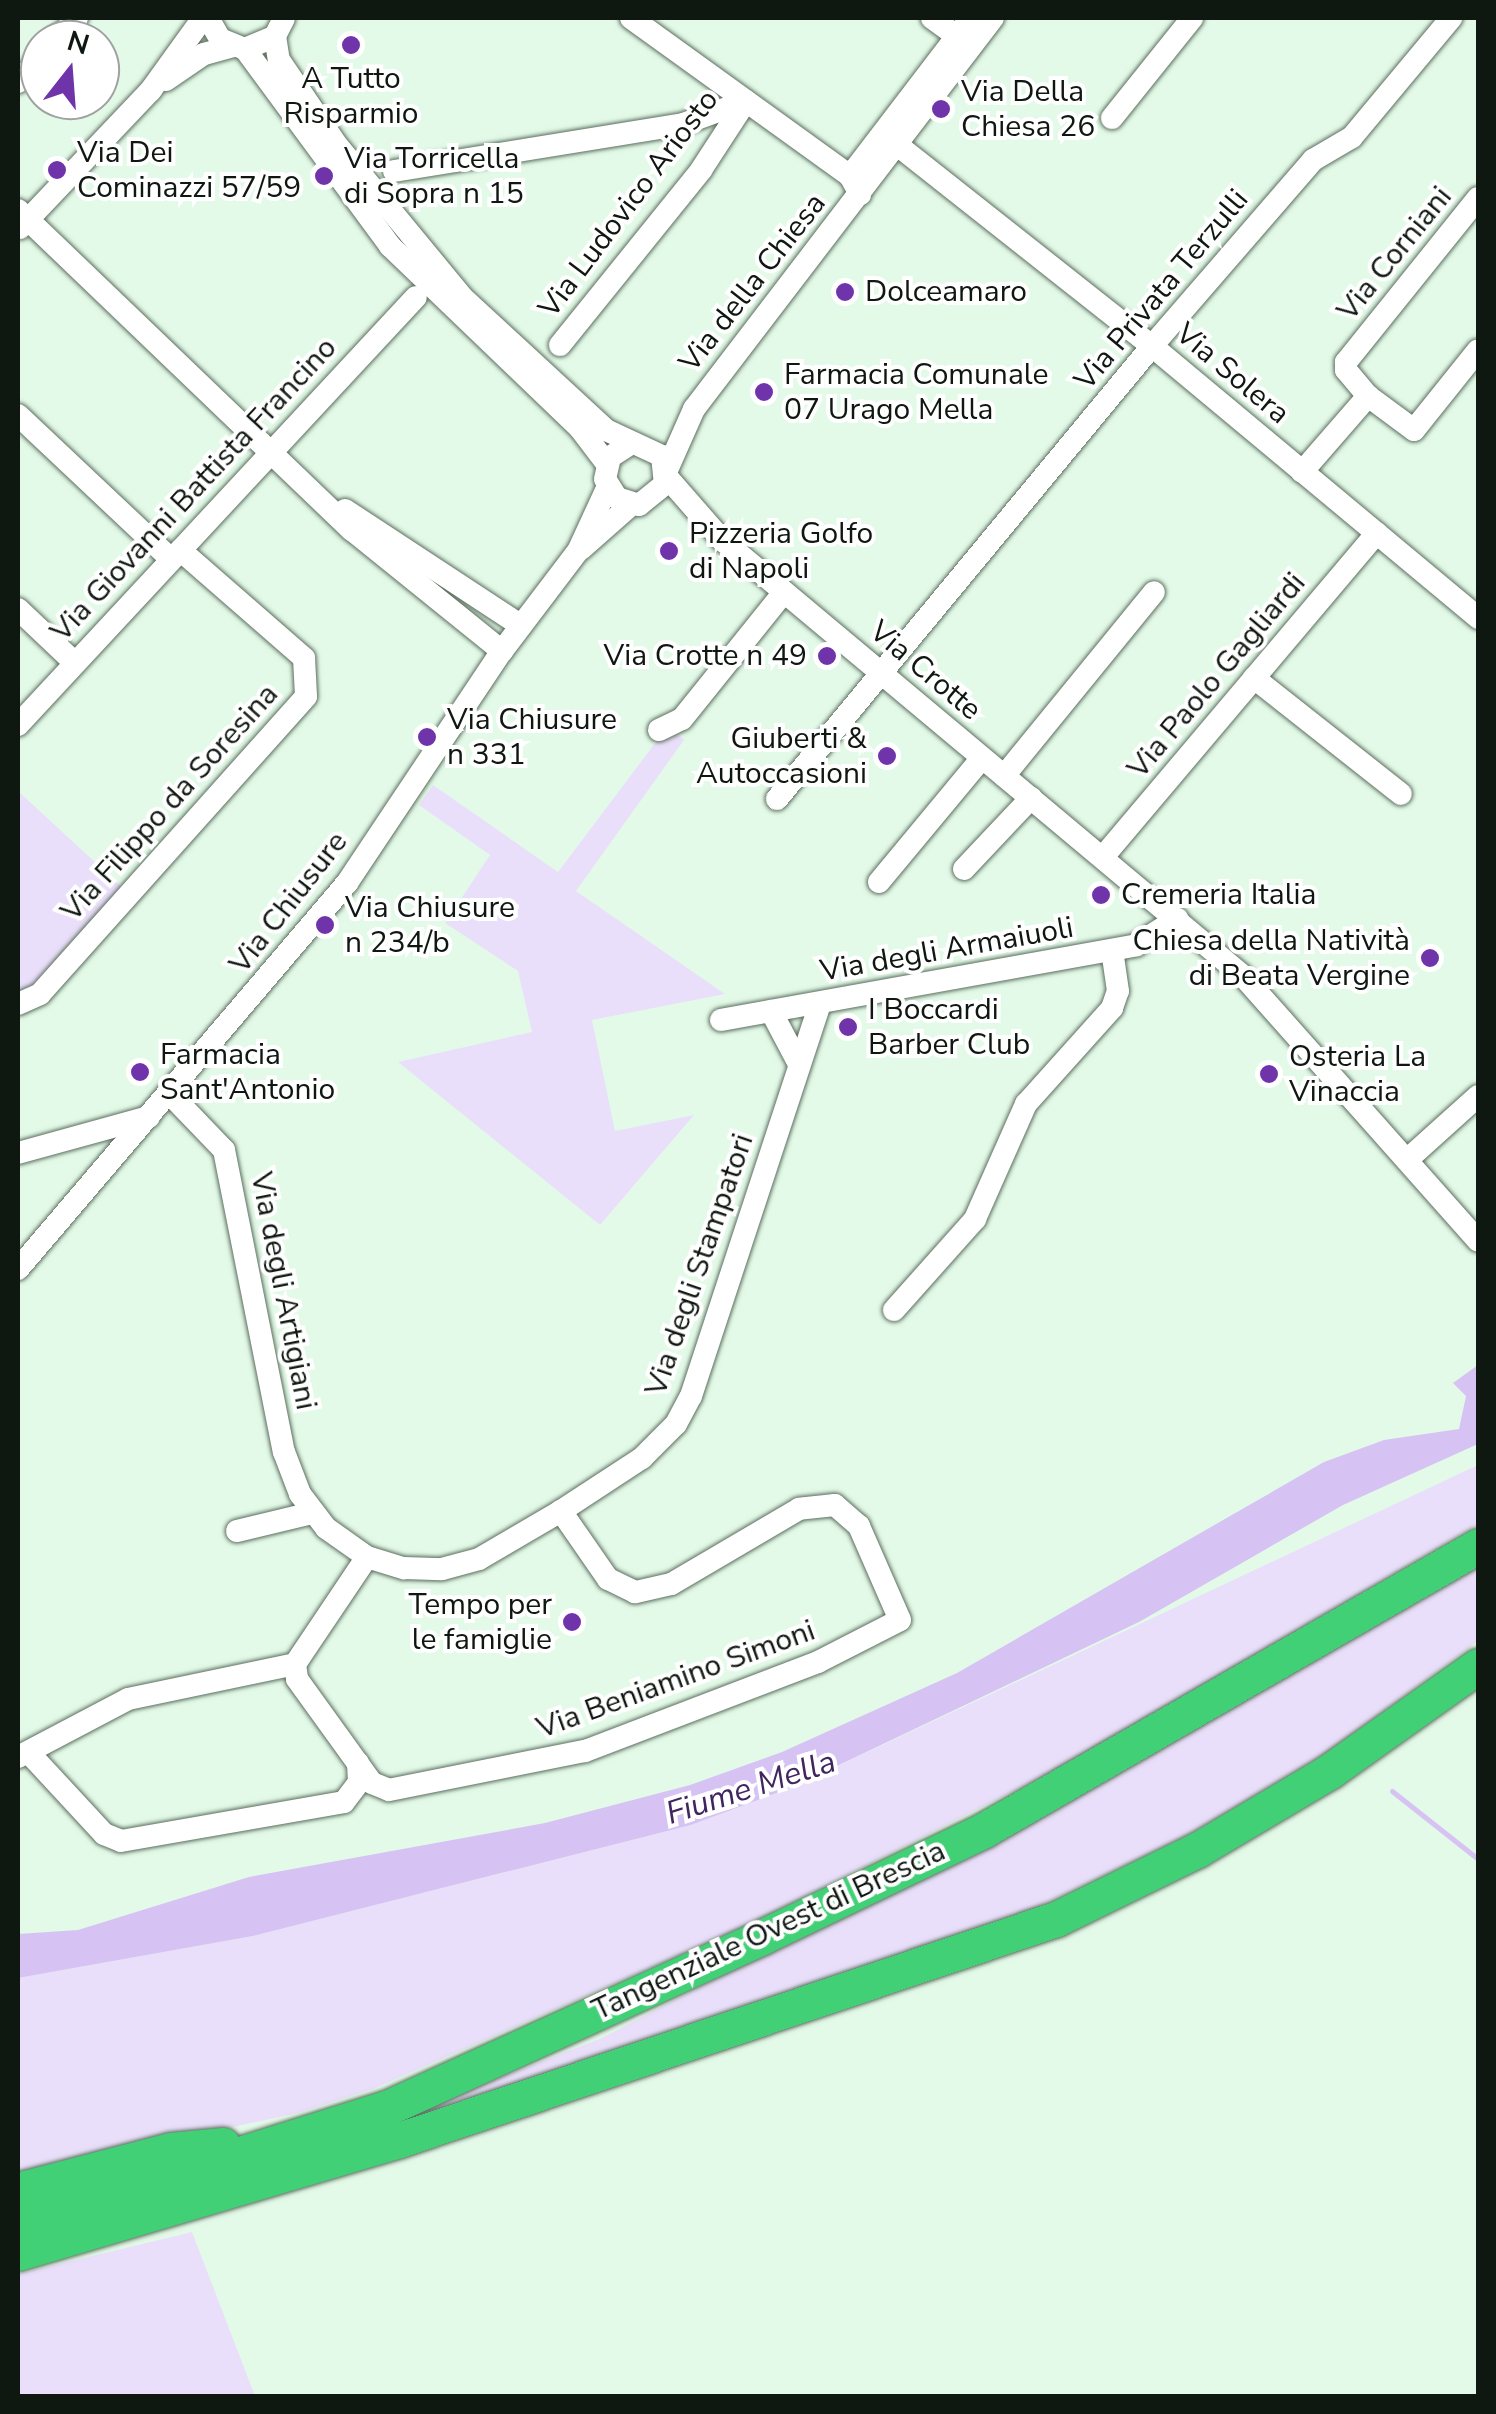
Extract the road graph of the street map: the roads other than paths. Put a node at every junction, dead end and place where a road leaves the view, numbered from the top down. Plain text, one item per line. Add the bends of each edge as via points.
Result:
1 (206, 18) edge
2 (632, 18) edge
3 (932, 18) edge
4 (993, 18) edge
5 (1192, 18) edge
6 (1451, 18) edge
7 (279, 27) edge
8 (964, 27) edge
9 (239, 48) junction
10 (151, 90) junction
11 (746, 101) junction
12 (1112, 118) dead end
13 (896, 144) junction
14 (394, 172) dead end
15 (855, 185) junction
16 (1478, 198) edge
17 (21, 220) edge
18 (416, 297) dead end
19 (560, 344) dead end
20 (1152, 346) junction
21 (1478, 350) edge
22 (1368, 396) junction
23 (694, 409) junction
24 (18, 415) edge
25 (637, 444) junction
26 (271, 452) junction
27 (1302, 472) junction
28 (667, 474) junction
29 (607, 475) junction
30 (329, 502) junction
31 (636, 504) junction
32 (1377, 534) junction
33 (721, 539) junction
34 (578, 551) junction
35 (175, 554) junction
36 (784, 592) junction
37 (1154, 592) dead end
38 (1475, 607) edge
39 (18, 610) edge
40 (520, 626) junction
41 (502, 651) junction
42 (74, 662) junction
43 (881, 674) junction
44 (1254, 678) junction
45 (18, 725) edge
46 (659, 730) dead end
47 (982, 758) junction
48 (1004, 776) junction
49 (1402, 794) dead end
50 (1031, 798) junction
51 (776, 799) dead end
52 (1103, 858) junction
53 (970, 870) dead end
54 (879, 882) dead end
55 (1177, 919) junction
56 (1112, 950) junction
57 (18, 1004) edge
58 (819, 1007) junction
59 (772, 1010) junction
60 (720, 1020) dead end
61 (799, 1064) junction
62 (1478, 1096) edge
63 (164, 1104) junction
64 (76, 1142) junction
65 (123, 1149) junction
66 (18, 1154) edge
67 (1408, 1159) junction
68 (1478, 1242) edge
69 (18, 1269) edge
70 (894, 1310) dead end
71 (561, 1512) junction
72 (312, 1513) junction
73 (237, 1532) dead end
74 (1478, 1546) edge
75 (367, 1557) junction
76 (296, 1664) junction
77 (1478, 1666) edge
78 (24, 1755) edge
79 (358, 1764) junction
80 (299, 2137) junction
81 (18, 2190) edge
82 (18, 2224) edge
83 (18, 2253) edge

1 - 9 street
1 - 10 street
2 - 11 street
3 - 8 street
4 - 13 street, Via della Chiesa
5 - 12 street
6 - 20 street, Via Privata Terzulli via 1352,137 1313,160
7 - 9 street
7 - 25 street via 279,60 336,144 462,296 606,430
8 - 15 street, Via della Chiesa
9 - 10 street via 204,54
9 - 29 street via 390,246 579,427
10 - 17 street
11 - 14 street via 684,124
11 - 15 street
11 - 19 street, Via Ludovico Ariosto via 701,170
13 - 15 street, Via della Chiesa
13 - 20 street, Via Solera
15 - 23 street, Via della Chiesa
16 - 22 street, Via Corniani via 1346,362
17 - 26 street
18 - 26 street, Via Giovanni Battista Francino
20 - 27 street, Via Solera
20 - 43 street, Via Privata Terzulli
21 - 22 street via 1414,430
22 - 27 street
23 - 25 street, Via della Chiesa
23 - 28 street, Via della Chiesa
24 - 35 street, Via Filippo da Soresina
25 - 28 street via 662,456
25 - 29 street
26 - 30 street
26 - 35 street, Via Giovanni Battista Francino
27 - 32 street, Via Solera
28 - 31 street via 658,496
28 - 33 street, Via Crotte
29 - 31 street
29 - 34 street, Via Chiusure
30 - 40 street
30 - 41 street via 406,579
31 - 33 street, Via Crotte
31 - 34 street, Via Chiusure
32 - 38 street, Via Solera
32 - 44 street, Via Paolo Gagliardi
33 - 36 street, Via Crotte
34 - 40 street, Via Chiusure
35 - 42 street, Via Giovanni Battista Francino
35 - 57 street, Via Filippo da Soresina via 304,658 306,696 40,994
36 - 43 street, Via Crotte
36 - 46 street via 682,718
37 - 48 street
39 - 42 street
40 - 41 street, Via Chiusure
41 - 63 street, Via Chiusure via 347,883
42 - 45 street, Via Giovanni Battista Francino
43 - 47 street, Via Crotte
43 - 51 street, Via Privata Terzulli
44 - 49 street
44 - 52 street, Via Paolo Gagliardi
47 - 48 street, Via Crotte
47 - 54 street, Via Crotte
48 - 50 street, Via Crotte
50 - 52 street, Via Crotte
50 - 53 street
52 - 55 street, Via Crotte
55 - 56 street, Via degli Armaiuoli via 1151,940
55 - 67 street, Via Crotte via 1272,1004
56 - 58 street, Via degli Armaiuoli
56 - 70 street via 1118,991 1112,1008 1026,1104 976,1218
58 - 59 street, Via degli Armaiuoli
58 - 61 street, Via degli Stampatori
59 - 60 street, Via degli Armaiuoli
59 - 61 street
61 - 71 street, Via degli Stampatori via 686,1408 650,1452
62 - 67 street
63 - 64 street
63 - 65 street, Via Chiusure
63 - 72 street, Via degli Artigiani via 224,1150 284,1452
64 - 65 street
64 - 66 street
65 - 69 street, Via Chiusure
67 - 68 street, Via Crotte
71 - 75 street, Via degli Stampatori via 455,1566 404,1568
71 - 79 street, Via Beniamino Simoni via 608,1578 635,1592 671,1584 798,1509 835,1505 859,1526 900,1620 818,1662 585,1751 388,1790
72 - 73 street
72 - 75 street, Via degli Artigiani
74 - 80 highway, Tangenziale Ovest di Brescia via 984,1830 404,2100
75 - 76 street
76 - 78 street via 128,1699
76 - 79 street via 296,1679
77 - 83 highway, Tangenziale Ovest di Brescia via 1330,1772 1196,1850 1056,1919 400,2140
78 - 79 street via 104,1834 121,1841 344,1802 359,1782
80 - 81 highway via 171,2150
80 - 82 highway, Tangenziale Ovest di Brescia

